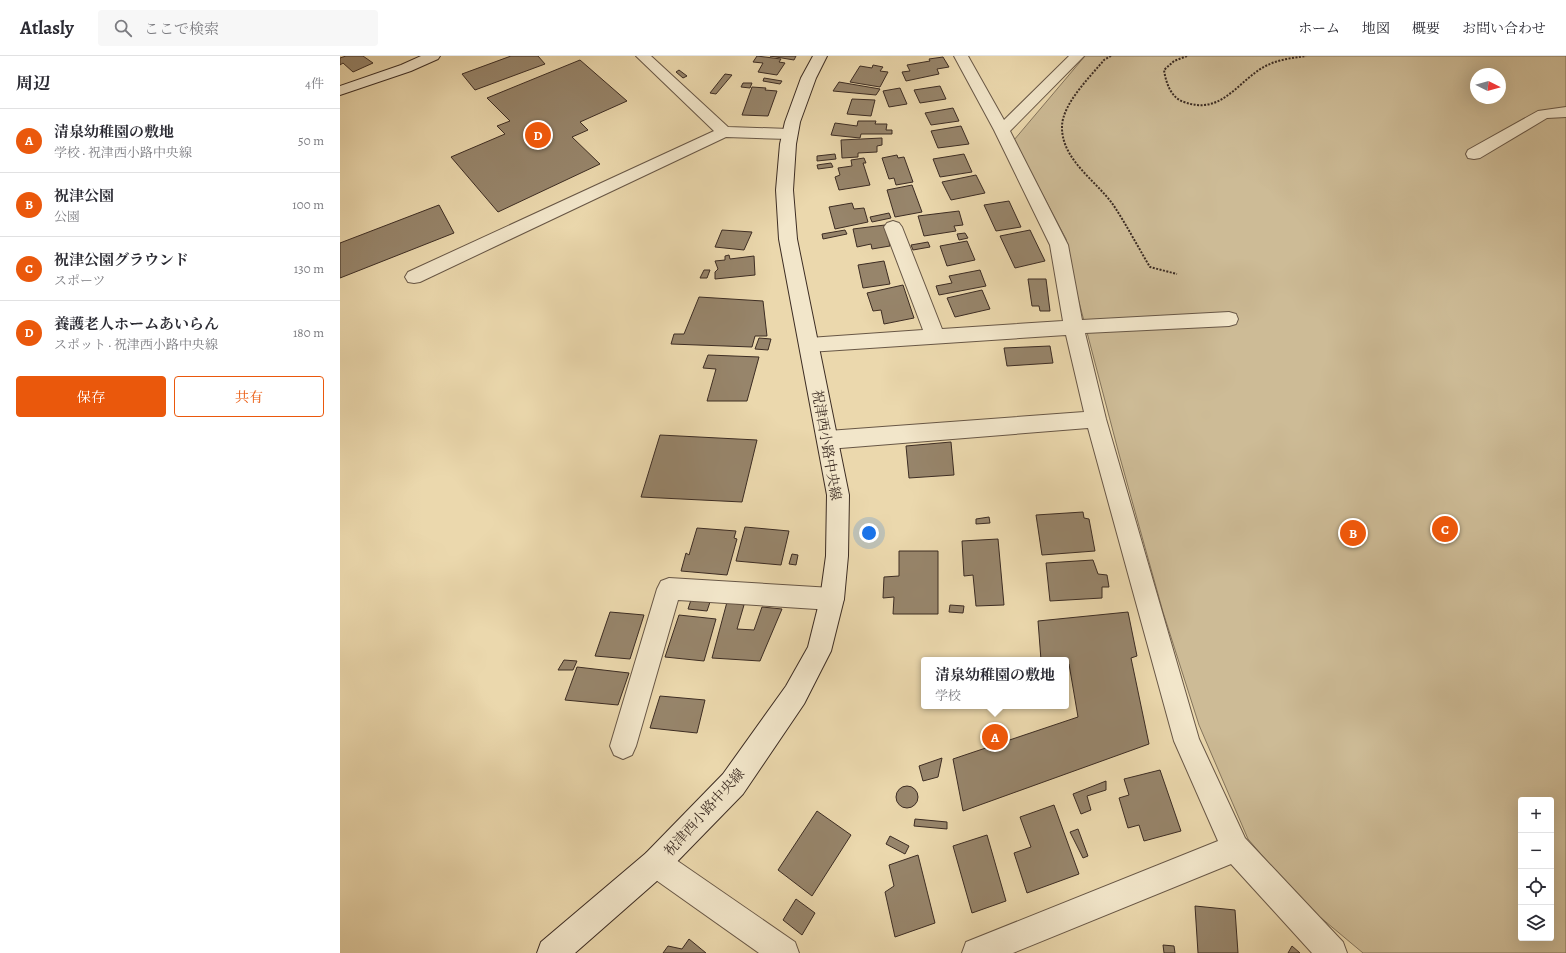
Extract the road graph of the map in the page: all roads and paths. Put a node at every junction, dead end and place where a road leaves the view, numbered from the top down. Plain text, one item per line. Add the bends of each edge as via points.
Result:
1 (432, 56) edge
2 (643, 56) edge
3 (820, 56) edge
4 (961, 56) edge
5 (1077, 56) edge
6 (1111, 56) edge
7 (1187, 56) edge
8 (1306, 56) edge
9 (340, 91) edge
10 (1566, 112) edge
11 (1002, 130) junction
12 (724, 132) junction
13 (789, 134) junction
14 (1474, 154) dead end
15 (893, 227) dead end
16 (1177, 274) dead end
17 (414, 277) dead end
18 (1229, 319) dead end
19 (1074, 327) junction
20 (935, 336) junction
21 (809, 345) junction
22 (1096, 419) junction
23 (828, 440) junction
24 (832, 599) junction
25 (623, 746) dead end
26 (1235, 848) junction
27 (656, 863) junction
28 (552, 953) edge
29 (784, 953) edge
30 (977, 953) edge
31 (1332, 953) edge

1 - 9 street
2 - 12 street
3 - 13 street, 祝津西小路中央線 via 803,90
4 - 11 street
5 - 11 street
6 - 16 path via 1104,60 1067,109 1062,126 1065,144 1077,164 1114,205 1150,266
7 - 8 path via 1169,63 1164,70 1164,78 1178,100 1189,105 1203,106 1217,104 1229,97 1254,74 1275,62
10 - 14 street via 1543,114
11 - 19 street via 1059,245
12 - 13 street
12 - 17 street
13 - 21 street, 祝津西小路中央線 via 783,178 785,215
15 - 20 street
18 - 19 street
19 - 20 street
19 - 22 street
20 - 21 street
21 - 23 street, 祝津西小路中央線
22 - 23 street
22 - 26 street via 1187,741
23 - 24 street, 祝津西小路中央線 via 838,496 837,556
24 - 25 street via 669,589
24 - 27 street, 祝津西小路中央線 via 819,651 795,695 733,784
26 - 30 street
26 - 31 street
27 - 28 street, 祝津西小路中央線
27 - 29 street

